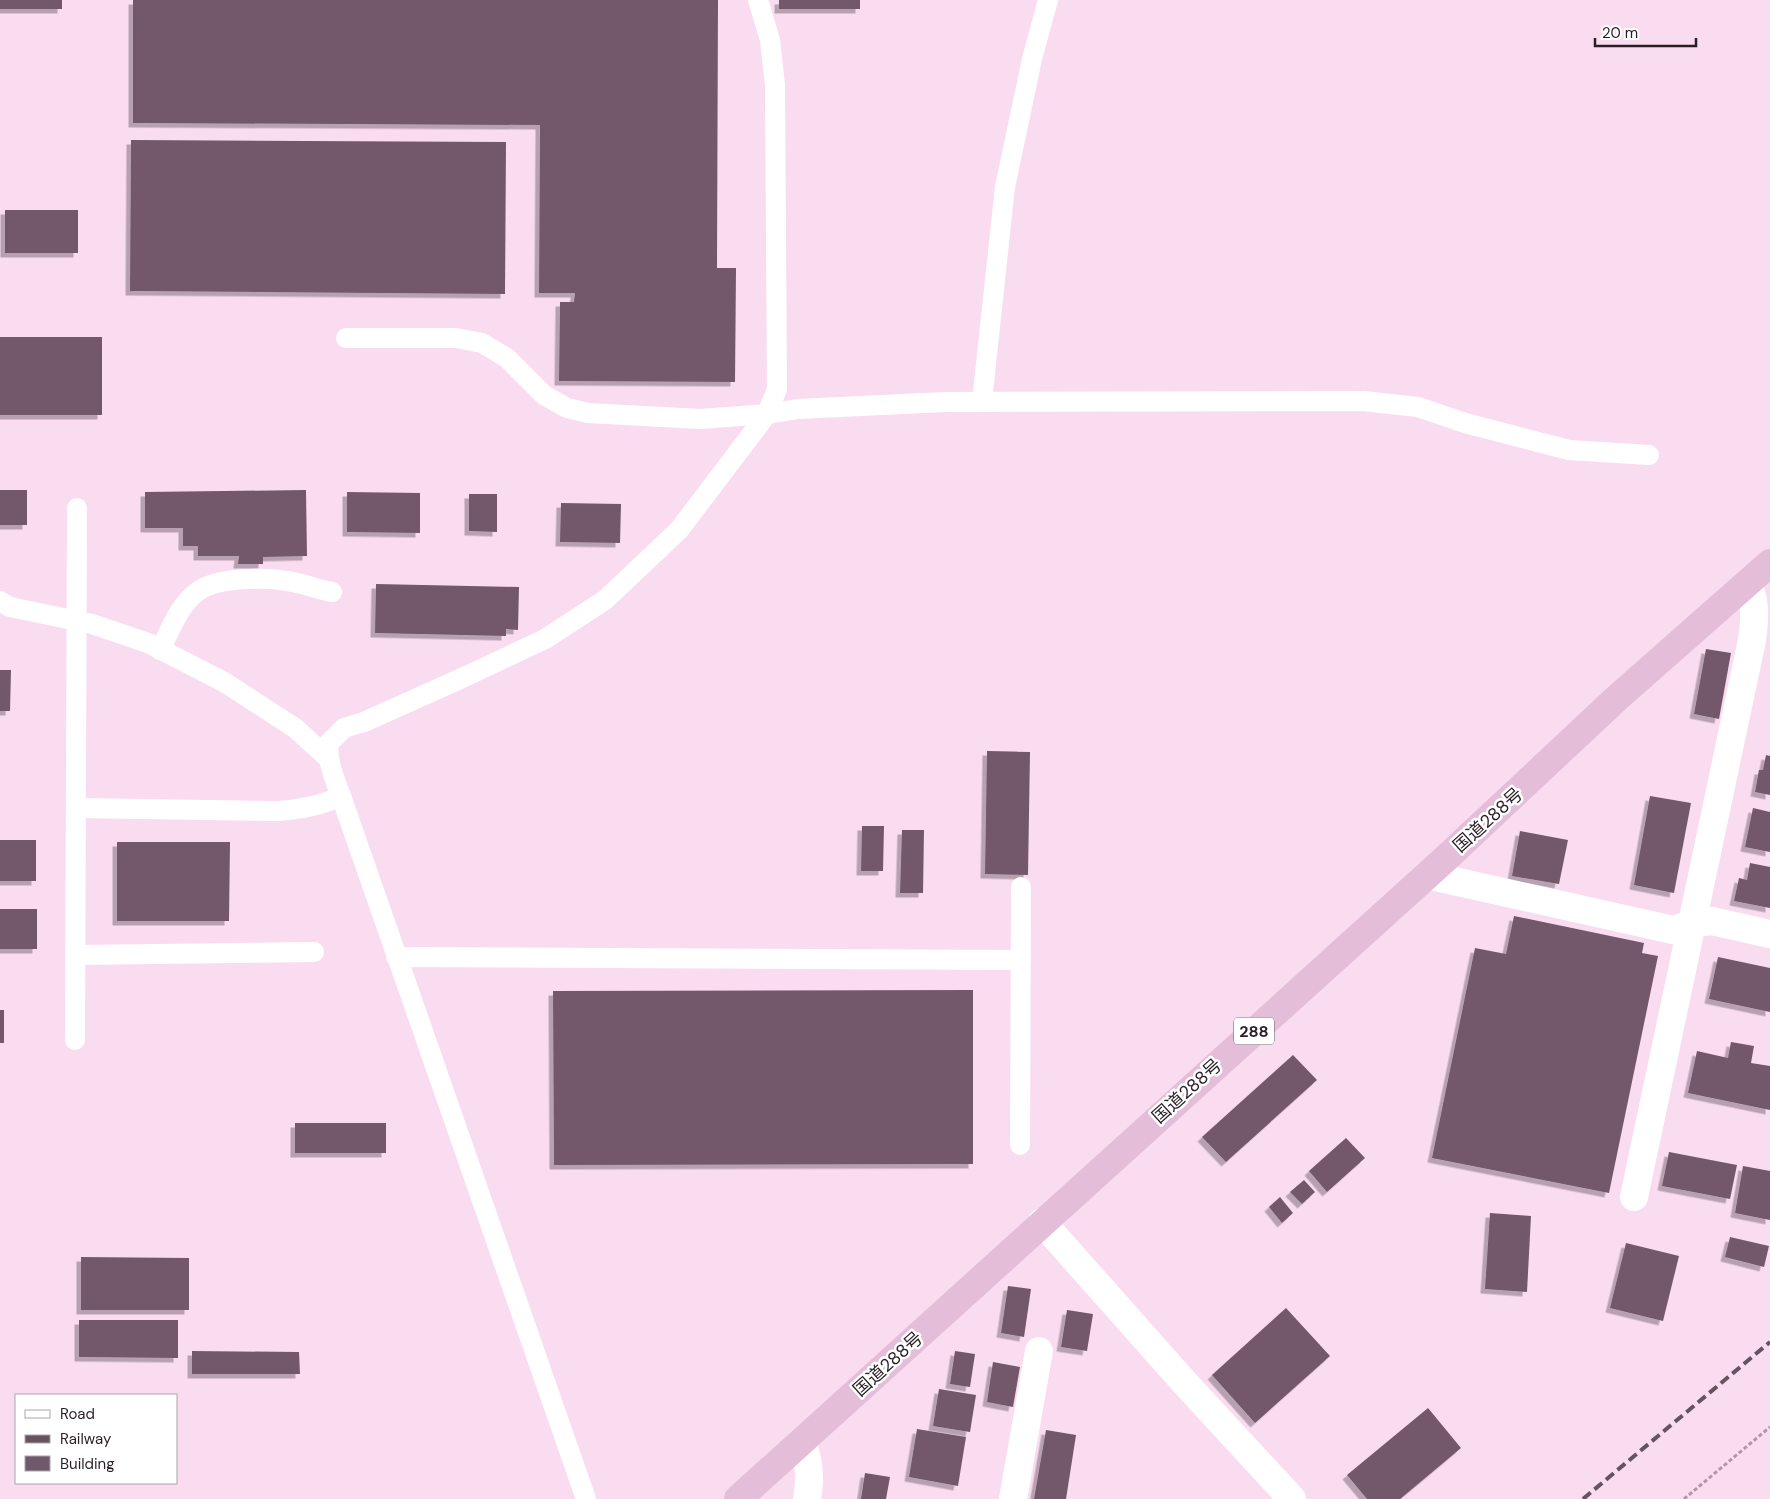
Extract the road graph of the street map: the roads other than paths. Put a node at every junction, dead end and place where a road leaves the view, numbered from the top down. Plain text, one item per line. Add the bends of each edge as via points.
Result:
1 (758, 0) edge
2 (1048, 0) edge
3 (346, 338) dead end
4 (982, 401) junction
5 (767, 414) junction
6 (1649, 455) dead end
7 (77, 508) dead end
8 (1770, 563) edge
9 (1748, 583) junction
10 (332, 592) dead end
11 (0, 602) edge
12 (77, 621) junction
13 (160, 650) junction
14 (328, 758) junction
15 (341, 796) junction
16 (76, 808) junction
17 (1427, 875) junction
18 (1021, 887) dead end
19 (1691, 924) junction
20 (1770, 934) edge
21 (314, 952) dead end
22 (75, 956) junction
23 (396, 957) junction
24 (1021, 960) junction
25 (75, 1040) dead end
26 (1020, 1145) dead end
27 (1634, 1197) dead end
28 (1042, 1222) junction
29 (1039, 1350) dead end
30 (802, 1442) junction
31 (586, 1499) edge
32 (738, 1499) edge
33 (807, 1499) edge
34 (1014, 1499) edge
35 (1292, 1499) edge

1 - 5 lane via 770,40 775,85 777,389
2 - 4 lane via 1005,187
3 - 5 lane via 456,338 482,343 507,358 544,395 567,408 588,414 700,419
4 - 5 lane via 798,409
4 - 6 lane via 1363,401 1418,407 1465,423 1569,450
5 - 14 lane via 679,530 605,600 545,638 364,722 344,728 328,744
7 - 12 lane
8 - 9 highway, 国道288号 / 288
9 - 17 highway, 国道288号 / 288
9 - 19 street via 1754,598 1752,640
10 - 13 lane via 287,581 226,580 212,584 197,592 182,608
11 - 12 lane
12 - 13 lane
12 - 16 lane
13 - 14 lane via 224,682 295,728
14 - 15 lane
15 - 16 lane via 305,809 278,811
15 - 23 lane
16 - 22 lane
17 - 19 street via 1673,930
17 - 28 highway, 国道288号 / 288
18 - 24 lane
19 - 20 street via 1712,921
19 - 27 street
21 - 22 lane
22 - 25 lane
23 - 24 lane
23 - 31 lane
24 - 26 lane
28 - 30 highway, 国道288号 / 288
28 - 35 street
29 - 34 street
30 - 32 highway, 国道288号 / 288
30 - 33 street via 808,1457

